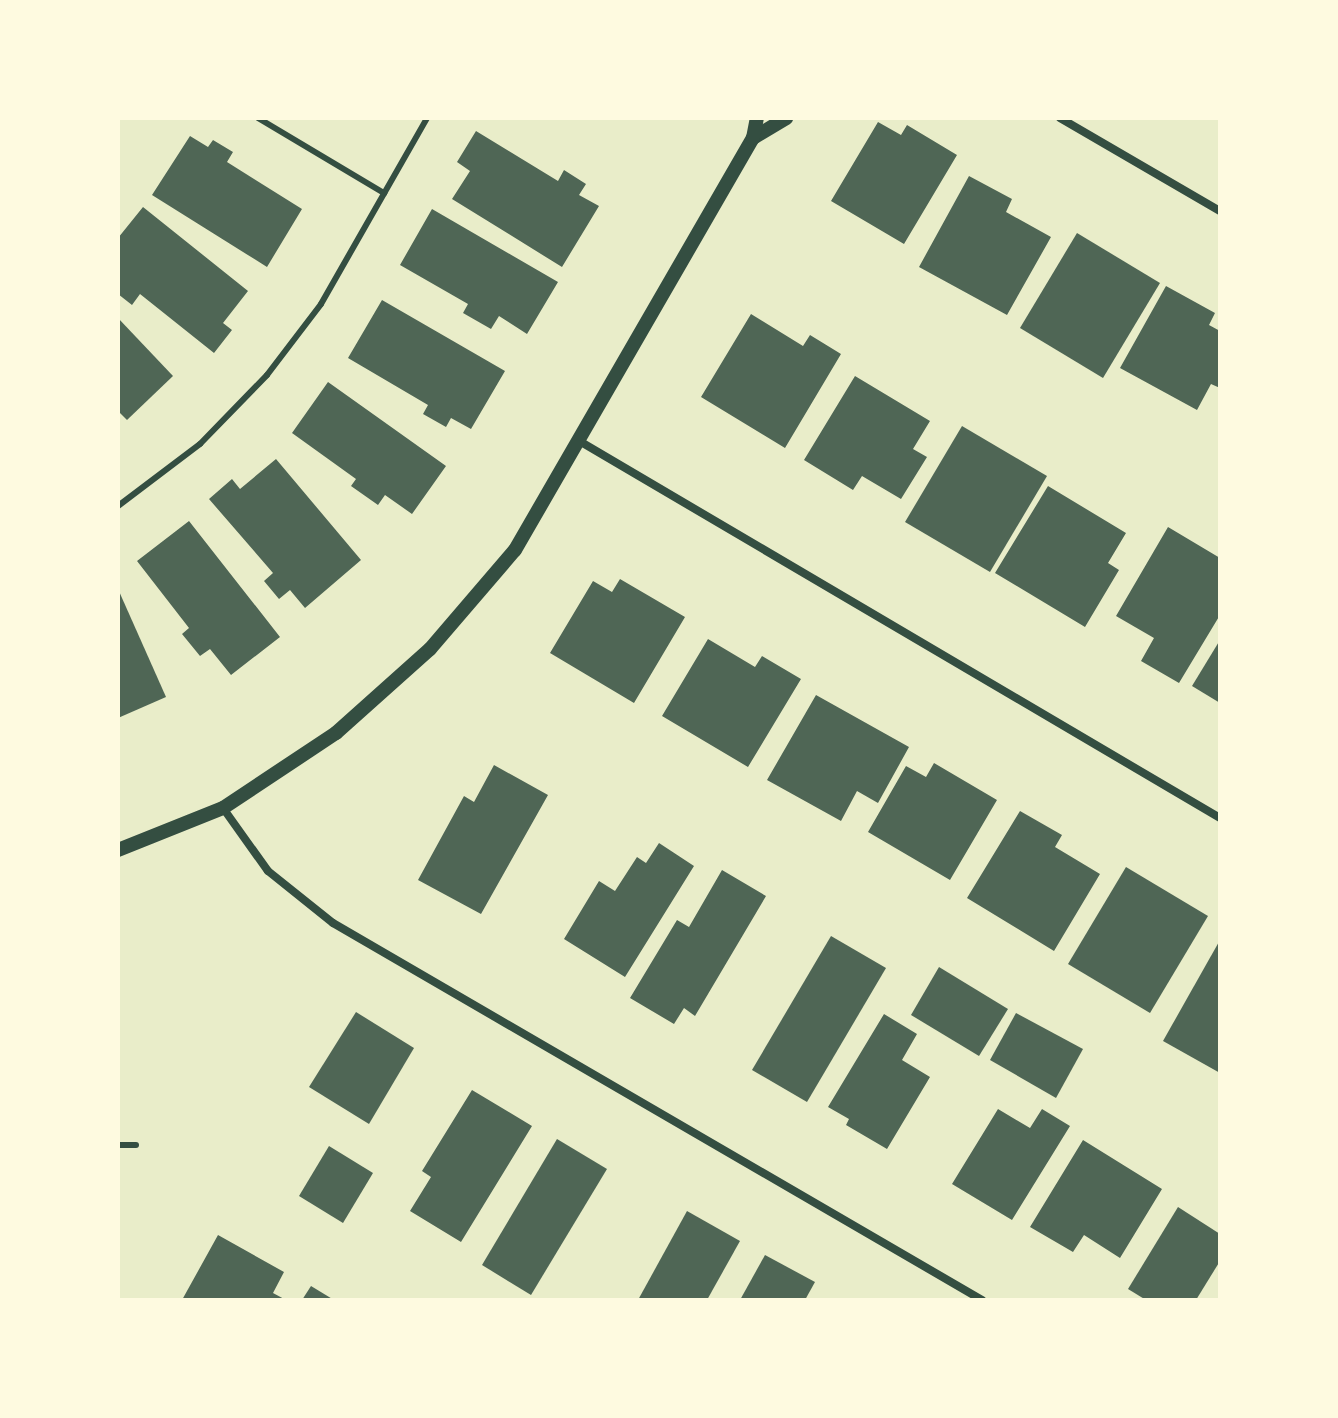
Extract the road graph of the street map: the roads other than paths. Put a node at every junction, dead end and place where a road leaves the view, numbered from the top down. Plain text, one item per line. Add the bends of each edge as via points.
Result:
1 (258, 118) edge
2 (427, 118) edge
3 (757, 118) edge
4 (786, 118) edge
5 (1060, 118) edge
6 (753, 138) junction
7 (384, 193) junction
8 (1220, 211) edge
9 (581, 442) junction
10 (118, 506) edge
11 (223, 808) junction
12 (1220, 818) edge
13 (118, 850) edge
14 (118, 1145) edge
15 (136, 1145) dead end
16 (982, 1300) edge

1 - 7 lane
2 - 7 lane
3 - 6 street
4 - 6 street
5 - 8 street
6 - 9 street
7 - 10 lane via 321,304 267,375 200,444
9 - 11 street via 515,550 430,649 336,733
9 - 12 street
11 - 13 street
11 - 16 street via 268,871 333,923
14 - 15 lane

